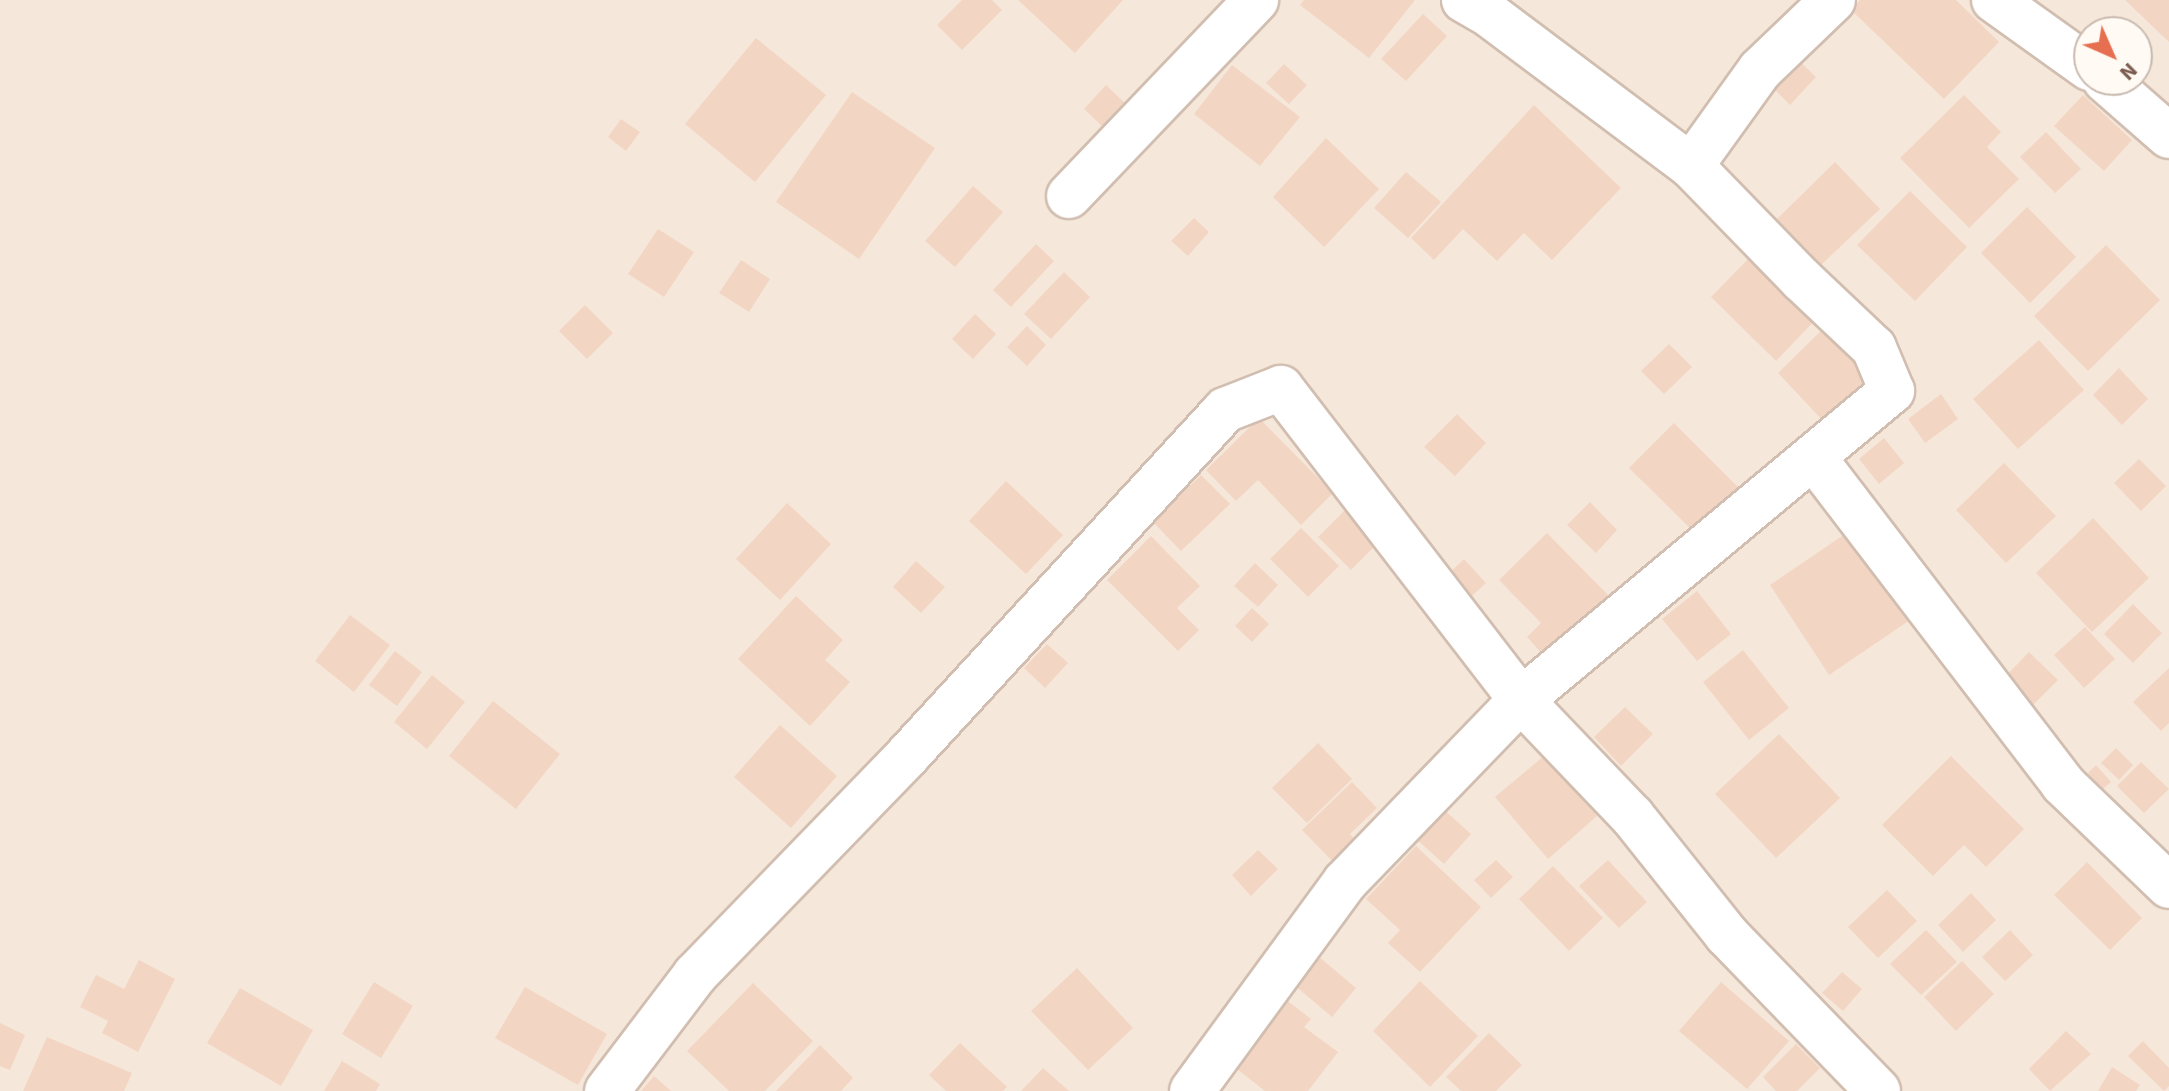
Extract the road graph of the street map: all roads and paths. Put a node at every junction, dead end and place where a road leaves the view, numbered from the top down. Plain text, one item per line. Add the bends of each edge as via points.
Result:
1 (1256, 0) edge
2 (1464, 0) edge
3 (1833, 0) edge
4 (1994, 0) edge
5 (2073, 57) edge
6 (2123, 96) edge
7 (2169, 136) edge
8 (1691, 166) junction
9 (1069, 196) dead end
10 (1814, 458) junction
11 (1521, 700) junction
12 (2169, 886) edge
13 (1872, 1089) edge
14 (607, 1091) edge
15 (1192, 1091) edge

1 - 9 street
2 - 8 street
3 - 8 street via 1760,70
4 - 5 street
6 - 7 street
8 - 10 street via 1874,348 1892,391
10 - 11 street
10 - 12 street via 2063,784
11 - 13 street via 1632,816 1727,935
11 - 14 street via 1281,388 1225,410 908,755 695,975
11 - 15 street via 1345,882

